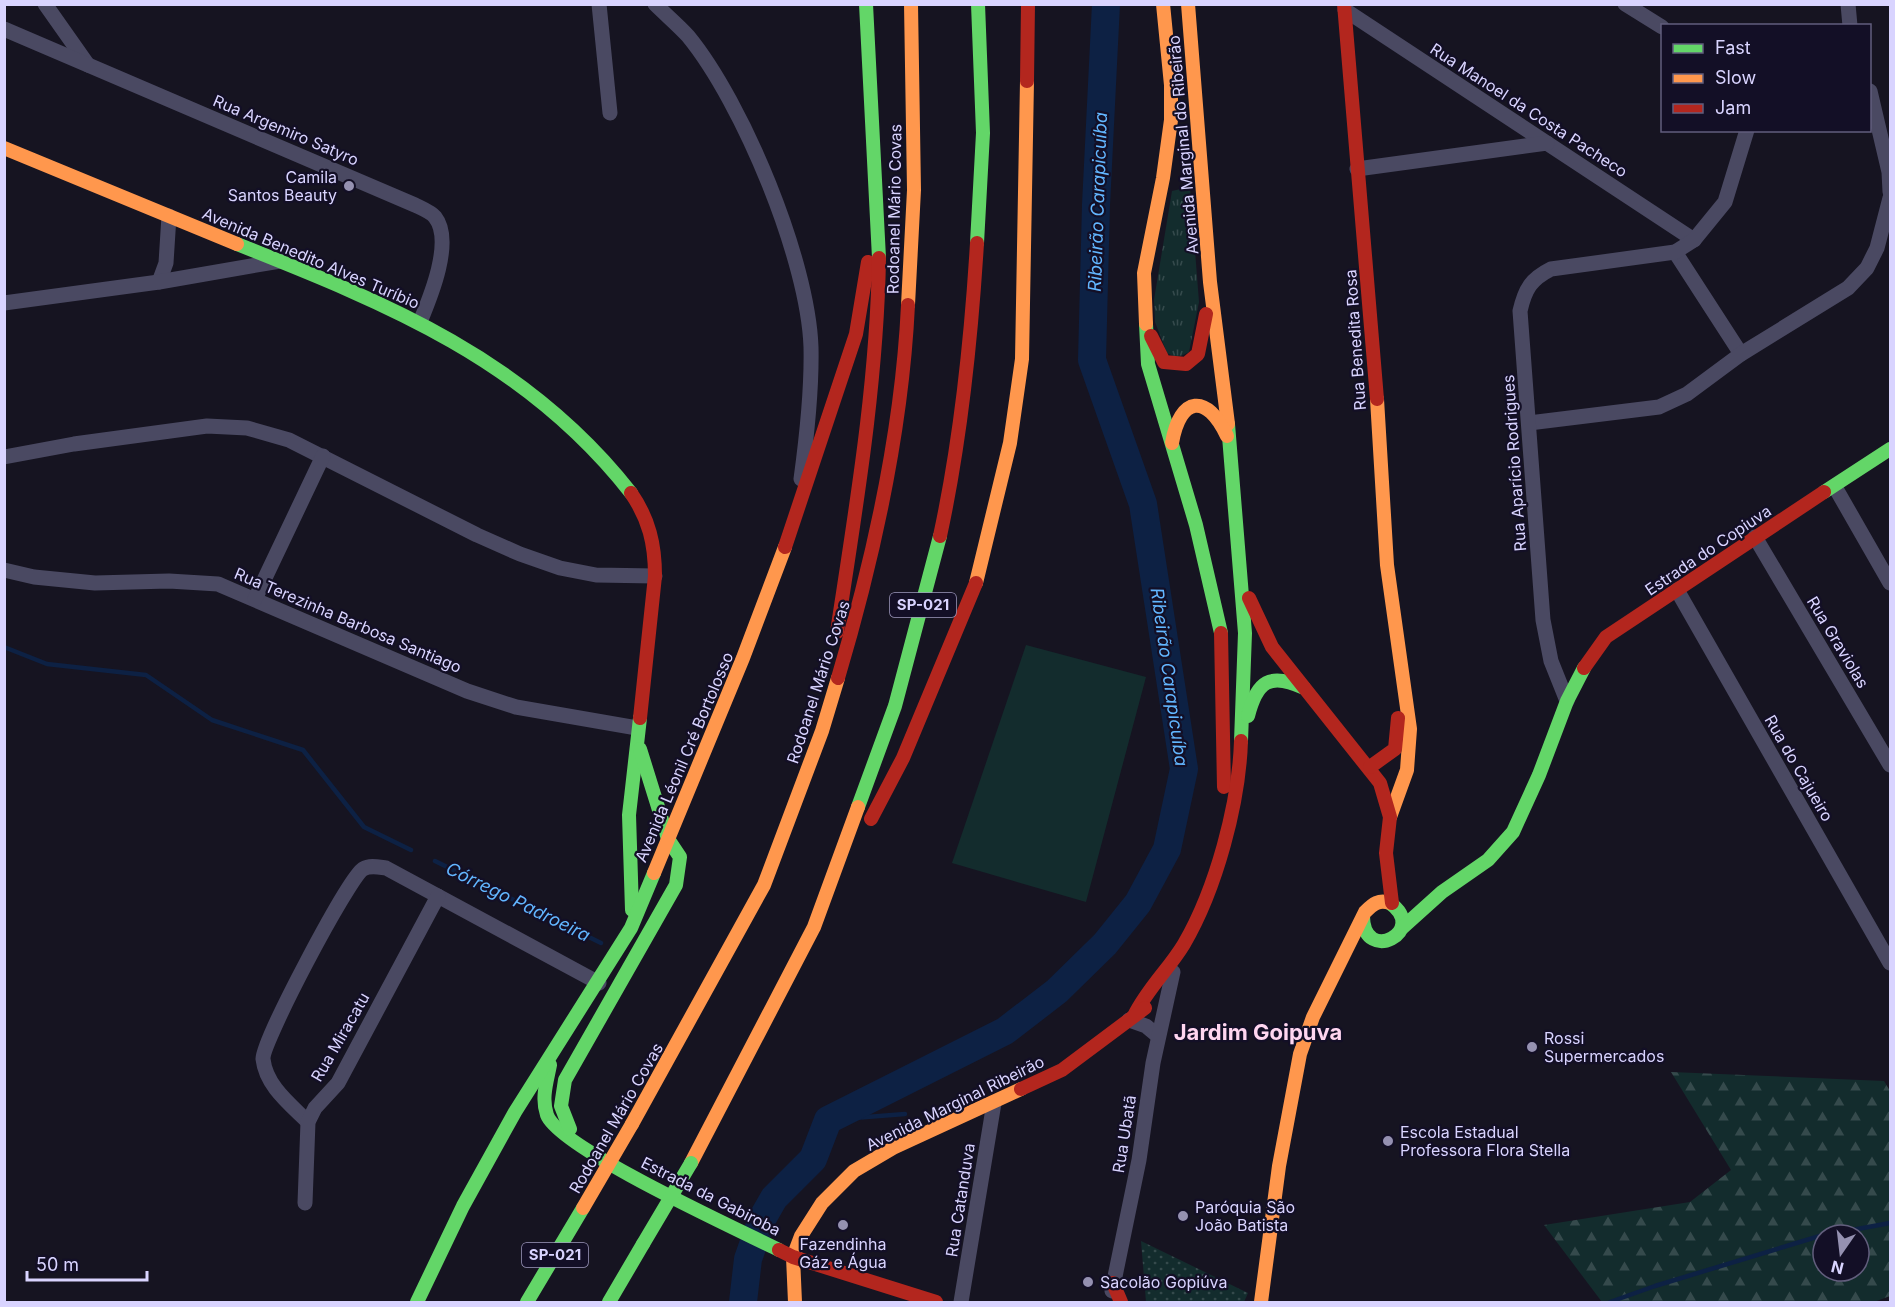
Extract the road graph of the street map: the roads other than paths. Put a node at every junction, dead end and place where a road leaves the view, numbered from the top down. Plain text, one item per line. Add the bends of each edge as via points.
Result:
1 (45, 4) edge
2 (598, 4) edge
3 (655, 4) edge
4 (866, 4) edge
5 (911, 4) edge
6 (978, 4) edge
7 (1028, 4) edge
8 (1163, 4) edge
9 (1188, 4) edge
10 (1625, 4) edge
11 (1848, 4) edge
12 (1344, 7) edge
13 (1850, 24) edge
14 (1661, 26) edge
15 (4, 29) edge
16 (88, 65) junction
17 (1871, 99) edge
18 (610, 113) dead end
19 (1746, 132) edge
20 (1547, 142) junction
21 (4, 148) edge
22 (1357, 168) junction
23 (874, 183) junction
24 (1890, 192) edge
25 (1890, 198) edge
26 (169, 216) junction
27 (1694, 240) junction
28 (1675, 252) junction
29 (280, 261) junction
30 (159, 282) junction
31 (1210, 282) junction
32 (4, 303) edge
33 (1144, 308) junction
34 (420, 322) junction
35 (1741, 354) junction
36 (1529, 423) junction
37 (1230, 443) junction
38 (1172, 445) junction
39 (1890, 449) edge
40 (323, 456) junction
41 (4, 457) edge
42 (1835, 487) junction
43 (796, 519) junction
44 (1755, 537) junction
45 (1237, 560) junction
46 (4, 570) edge
47 (655, 576) junction
48 (1890, 583) edge
49 (1677, 590) junction
50 (255, 599) junction
51 (1245, 633) junction
52 (1403, 672) junction
53 (1304, 688) junction
54 (1567, 701) junction
55 (822, 731) junction
56 (637, 732) junction
57 (1241, 753) junction
58 (1890, 765) edge
59 (1370, 767) junction
60 (1390, 817) junction
61 (668, 839) junction
62 (1386, 853) junction
63 (632, 854) junction
64 (1209, 886) junction
65 (1442, 892) junction
66 (438, 897) junction
67 (1401, 902) junction
68 (1365, 912) junction
69 (814, 927) junction
70 (631, 928) junction
71 (1402, 928) junction
72 (1387, 941) junction
73 (1182, 947) junction
74 (1890, 963) edge
75 (1339, 970) junction
76 (1173, 972) junction
77 (598, 983) junction
78 (1132, 1018) junction
79 (1158, 1036) junction
80 (554, 1050) junction
81 (994, 1103) junction
82 (308, 1122) junction
83 (590, 1153) junction
84 (305, 1203) dead end
85 (793, 1257) junction
86 (1113, 1283) junction
87 (417, 1302) edge
88 (527, 1302) edge
89 (609, 1302) edge
90 (795, 1302) edge
91 (936, 1302) edge
92 (961, 1302) edge
93 (1110, 1302) edge
94 (1121, 1302) edge
95 (1261, 1302) edge

1 - 16 street
2 - 18 street
3 - 43 street via 687,36 726,93 793,253 811,346 809,414
4 - 23 main road
5 - 55 main road, Rodoanel Mário Covas / SP-021 via 914,190 907,335 880,522 864,591
6 - 69 main road, SP-021 via 981,156 971,340 953,475 895,706
7 - 69 main road via 1022,360 1010,443 975,588 903,758
8 - 33 main road, Avenida Marginal do Ribeirão via 1171,120 1144,273
9 - 31 main road, Avenida Marginal do Ribeirão
10 - 14 street
11 - 13 street
12 - 20 street, Rua Manoel da Costa Pacheco
12 - 22 main road, Rua Benedita Rosa
15 - 16 street
16 - 34 street, Rua Argemiro Satyro via 407,201 435,217 442,233 442,249
17 - 24 street via 1889,172
19 - 27 street, Rua Aparício Rodrigues via 1725,202
20 - 22 street
20 - 27 street, Rua Manoel da Costa Pacheco
21 - 26 main road, Avenida Benedito Alves Turíbio
22 - 52 main road, Rua Benedita Rosa via 1387,565
23 - 43 main road, Avenida Léonil Cré Bortolosso via 866,285 856,334
23 - 55 main road via 880,258 869,423
25 - 35 street via 1886,225 1867,268 1848,288
26 - 29 main road, Avenida Benedito Alves Turíbio
26 - 30 street via 166,263
27 - 28 street, Rua Aparício Rodrigues
28 - 35 street
28 - 36 street, Rua Aparício Rodrigues via 1585,262 1551,269 1535,277 1524,292 1520,311
29 - 30 street
29 - 34 main road, Avenida Benedito Alves Turíbio
30 - 32 street
31 - 33 main road, Avenida Marginal do Ribeirão via 1202,347 1197,358 1187,365 1175,366 1160,358
31 - 37 main road, Avenida Marginal do Ribeirão
33 - 38 main road, Avenida Marginal do Ribeirão via 1148,363
34 - 47 main road, Avenida Benedito Alves Turíbio via 502,374 600,452 651,532
35 - 36 street via 1687,394 1659,407
36 - 54 street, Rua Aparício Rodrigues via 1543,620 1551,661
37 - 38 main road, Avenida Marginal do Ribeirão via 1216,413 1200,404 1184,409
37 - 45 main road, Avenida Marginal do Ribeirão
38 - 51 main road, Avenida Marginal do Ribeirão via 1191,472 1213,536 1224,595
38 - 64 main road, Avenida Marginal do Ribeirão via 1196,525 1222,637 1224,791
39 - 42 main road, Estrada do Copiuva
40 - 41 street via 289,440 247,428 207,426
40 - 47 street via 477,535 540,561 596,575
40 - 50 street
42 - 44 main road, Estrada do Copiuva
42 - 48 street
43 - 61 main road, Avenida Léonil Cré Bortolosso
44 - 49 main road, Estrada do Copiuva
44 - 58 street, Rua Graviolas
45 - 51 main road, Avenida Marginal do Ribeirão
45 - 53 main road via 1272,647
46 - 50 street, Rua Terezinha Barbosa Santiago via 95,583 218,584
47 - 56 main road, Avenida Benedito Alves Turíbio
49 - 54 main road, Estrada do Copiuva via 1606,637 1589,659
49 - 74 street, Rua do Cajueiro
50 - 56 street, Rua Terezinha Barbosa Santiago via 467,691 516,707
51 - 53 main road, Avenida Marginal do Ribeirão
51 - 57 main road, Avenida Marginal do Ribeirão
52 - 59 main road, Rua Benedita Rosa via 1395,749
52 - 60 main road, Rua Benedita Rosa via 1410,755
53 - 57 main road, Avenida Marginal do Ribeirão via 1283,678 1264,682 1251,703
53 - 59 main road
54 - 65 main road via 1513,832 1488,860
55 - 88 main road, Rodoanel Mário Covas / SP-021, bridge via 764,885 632,1124
56 - 61 main road, Avenida Benedito Alves Turíbio
56 - 63 main road, Avenida Benedito Alves Turíbio via 629,815
57 - 64 main road, Avenida Marginal do Ribeirão via 1227,832
59 - 60 main road, Rua Benedita Rosa via 1380,783
60 - 62 main road, Rua Benedita Rosa
61 - 63 main road via 649,834
61 - 70 main road, Avenida Léonil Cré Bortolosso
61 - 83 main road, Avenida Benedito Alves Turíbio via 680,857 676,885 565,1080 561,1096 565,1122
62 - 67 main road, Rua Benedita Rosa
62 - 68 main road, Rua Benedita Rosa
63 - 70 main road, Avenida Benedito Alves Turíbio
64 - 73 main road via 1203,910
65 - 67 main road
65 - 71 main road
66 - 77 street
66 - 82 street, Rua Miracatu via 338,1083
66 - 82 street via 377,866 363,869 349,887 283,1008 263,1056 279,1093
67 - 68 main road via 1383,901
67 - 71 main road
68 - 72 main road via 1362,924 1369,935
68 - 75 main road, Rua Benedita Rosa
69 - 89 main road, SP-021, bridge via 691,1163
70 - 77 main road, Avenida Léonil Cré Bortolosso
71 - 72 main road
72 - 75 main road
73 - 76 main road, Avenida Marginal Ribeirão
73 - 78 main road
75 - 95 main road, Rua Benedita Rosa via 1315,1014 1297,1065
76 - 78 main road, Avenida Marginal Ribeirão via 1149,1005
76 - 79 street, Rua Ubatã
77 - 80 main road, Avenida Léonil Cré Bortolosso
78 - 79 street
78 - 81 main road, Avenida Marginal Ribeirão via 1062,1070
79 - 86 street, Rua Ubatã via 1139,1160
80 - 83 main road, Estrada da Gabiroba via 545,1086 547,1115 554,1126
80 - 87 main road, Avenida Léonil Cré Bortolosso via 480,1174
81 - 85 main road, Avenida Marginal Ribeirão via 893,1148 854,1171 822,1203
81 - 92 street, Rua Catanduva
82 - 84 street
83 - 85 main road, Estrada da Gabiroba
85 - 90 main road, Avenida Marginal Ribeirão
85 - 91 main road, Estrada da Gabiroba
86 - 93 street, Rua Ubatã
86 - 94 main road

